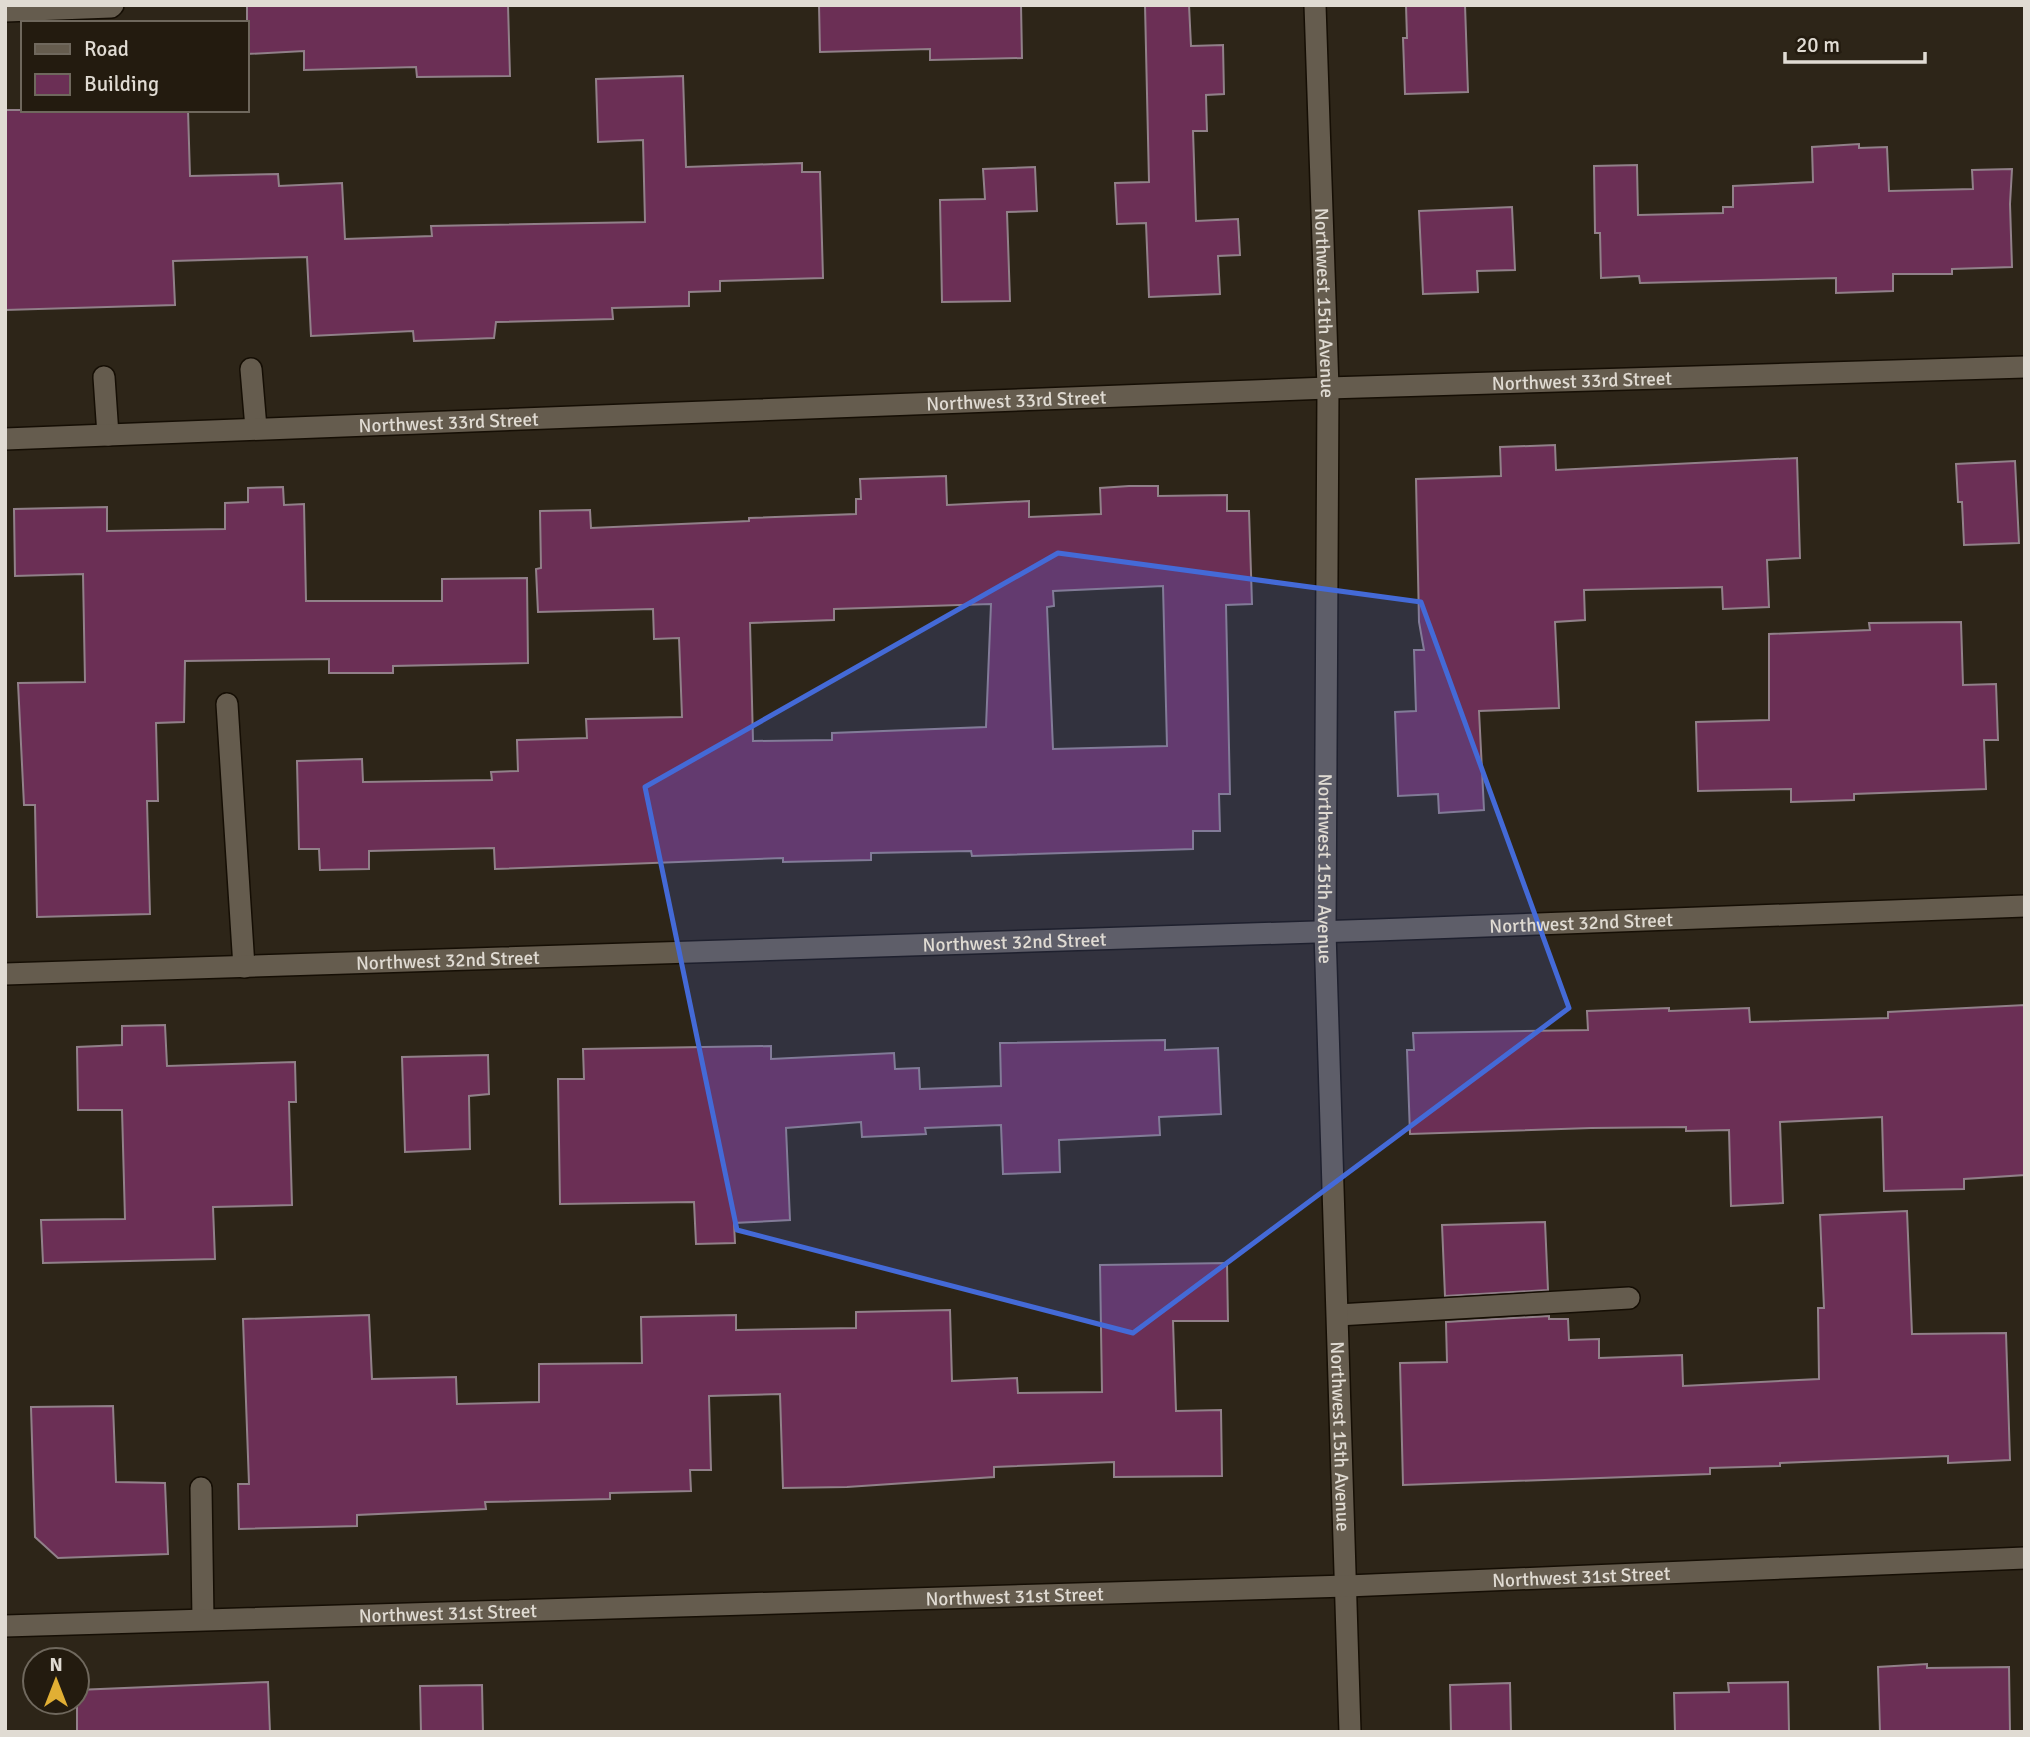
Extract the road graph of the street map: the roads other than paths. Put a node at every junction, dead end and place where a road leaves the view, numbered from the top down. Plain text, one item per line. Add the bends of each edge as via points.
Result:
1 (113, 5) edge
2 (1315, 5) edge
3 (5, 11) edge
4 (2025, 367) edge
5 (251, 369) dead end
6 (104, 377) dead end
7 (1328, 388) junction
8 (256, 428) junction
9 (108, 435) junction
10 (5, 439) edge
11 (227, 704) dead end
12 (2025, 906) edge
13 (1325, 932) junction
14 (244, 967) junction
15 (5, 974) edge
16 (1629, 1298) dead end
17 (1338, 1315) junction
18 (201, 1488) dead end
19 (2025, 1558) edge
20 (1347, 1586) junction
21 (203, 1619) junction
22 (5, 1626) edge
23 (1350, 1732) edge

1 - 3 street
2 - 7 street, Northwest 15th Avenue
4 - 7 street, Northwest 33rd Street
5 - 8 street
6 - 9 street
7 - 8 street, Northwest 33rd Street
7 - 13 street, Northwest 15th Avenue
8 - 9 street, Northwest 33rd Street
9 - 10 street, Northwest 33rd Street
11 - 14 street
12 - 13 street, Northwest 32nd Street
13 - 14 street, Northwest 32nd Street
13 - 17 street, Northwest 15th Avenue
14 - 15 street, Northwest 32nd Street
16 - 17 street
17 - 20 street, Northwest 15th Avenue
18 - 21 street
19 - 20 street, Northwest 31st Street
20 - 21 street, Northwest 31st Street
20 - 23 street, Northwest 15th Avenue
21 - 22 street, Northwest 31st Street

